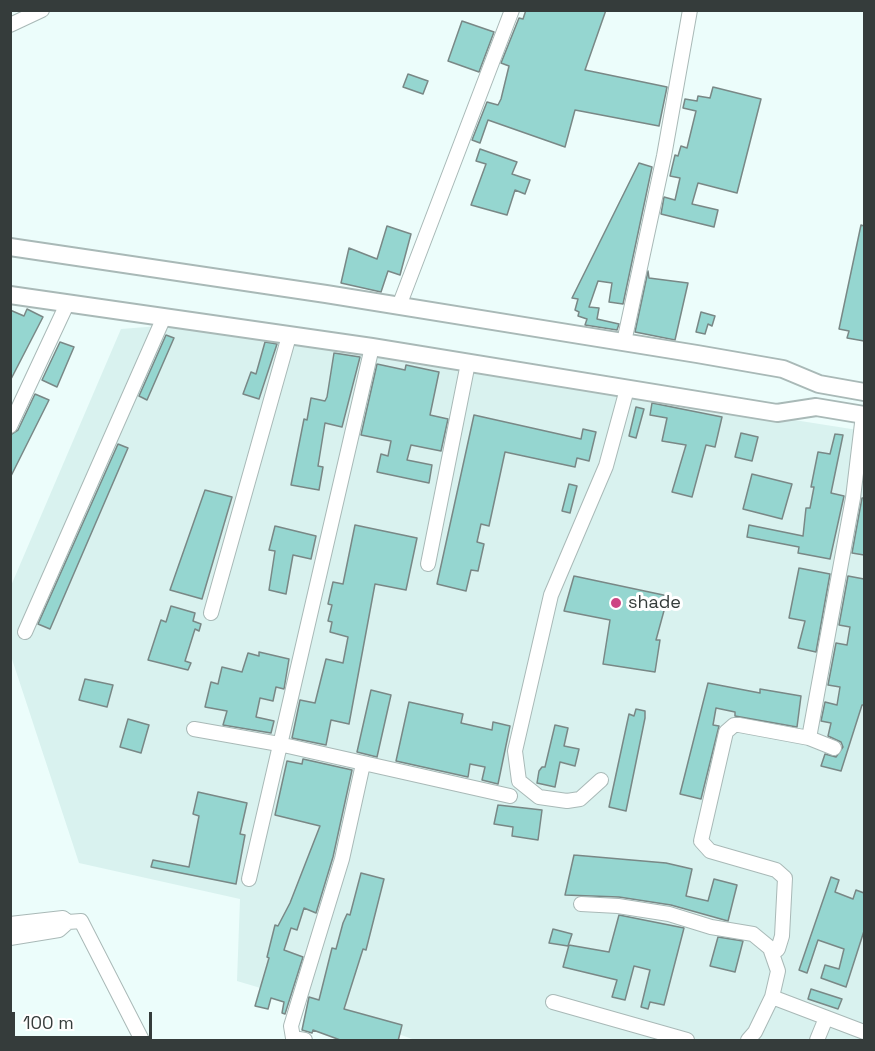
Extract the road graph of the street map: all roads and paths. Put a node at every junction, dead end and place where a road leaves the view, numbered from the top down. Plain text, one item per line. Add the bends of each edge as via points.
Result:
1 (42, 10) edge
2 (512, 10) edge
3 (690, 10) edge
4 (10, 25) edge
5 (10, 247) edge
6 (10, 295) edge
7 (68, 304) junction
8 (399, 306) junction
9 (164, 317) junction
10 (290, 336) junction
11 (624, 342) junction
12 (372, 347) junction
13 (468, 363) junction
14 (627, 389) junction
15 (864, 392) edge
16 (864, 415) edge
17 (10, 426) edge
18 (428, 564) dead end
19 (211, 613) dead end
20 (25, 632) dead end
21 (194, 729) dead end
22 (809, 738) junction
23 (279, 744) junction
24 (834, 748) dead end
25 (363, 764) junction
26 (601, 780) dead end
27 (510, 796) dead end
28 (249, 879) dead end
29 (581, 903) dead end
30 (68, 922) junction
31 (10, 924) edge
32 (10, 938) edge
33 (772, 954) junction
34 (772, 997) junction
35 (553, 1002) dead end
36 (826, 1018) junction
37 (864, 1032) edge
38 (142, 1041) edge
39 (305, 1041) edge
40 (687, 1041) edge
41 (748, 1041) edge
42 (817, 1041) edge

1 - 4 street
2 - 8 street
3 - 11 street
5 - 8 main road
6 - 7 main road
7 - 9 main road
7 - 17 street
8 - 11 main road
9 - 10 main road
9 - 20 street
10 - 12 main road
10 - 19 street
11 - 15 main road via 783,369 819,384
12 - 13 main road
12 - 23 street
13 - 14 main road
13 - 18 street
14 - 16 main road via 777,413 816,407
14 - 26 street via 606,466 551,595 515,751 519,781 539,797 580,799
16 - 22 street via 853,498
21 - 23 street
22 - 24 street
22 - 33 street via 739,725 729,727 702,832 701,841 710,851 776,870 785,878 782,936 778,950
23 - 25 street
23 - 28 street
25 - 27 street
25 - 39 street via 342,859 291,1026 293,1038
29 - 33 street via 669,914 753,934
30 - 31 street via 63,918
30 - 32 street via 59,930
30 - 38 street via 81,921 85,926
33 - 34 street via 778,971
34 - 36 street
34 - 41 street
35 - 40 street
36 - 37 street
36 - 42 street

